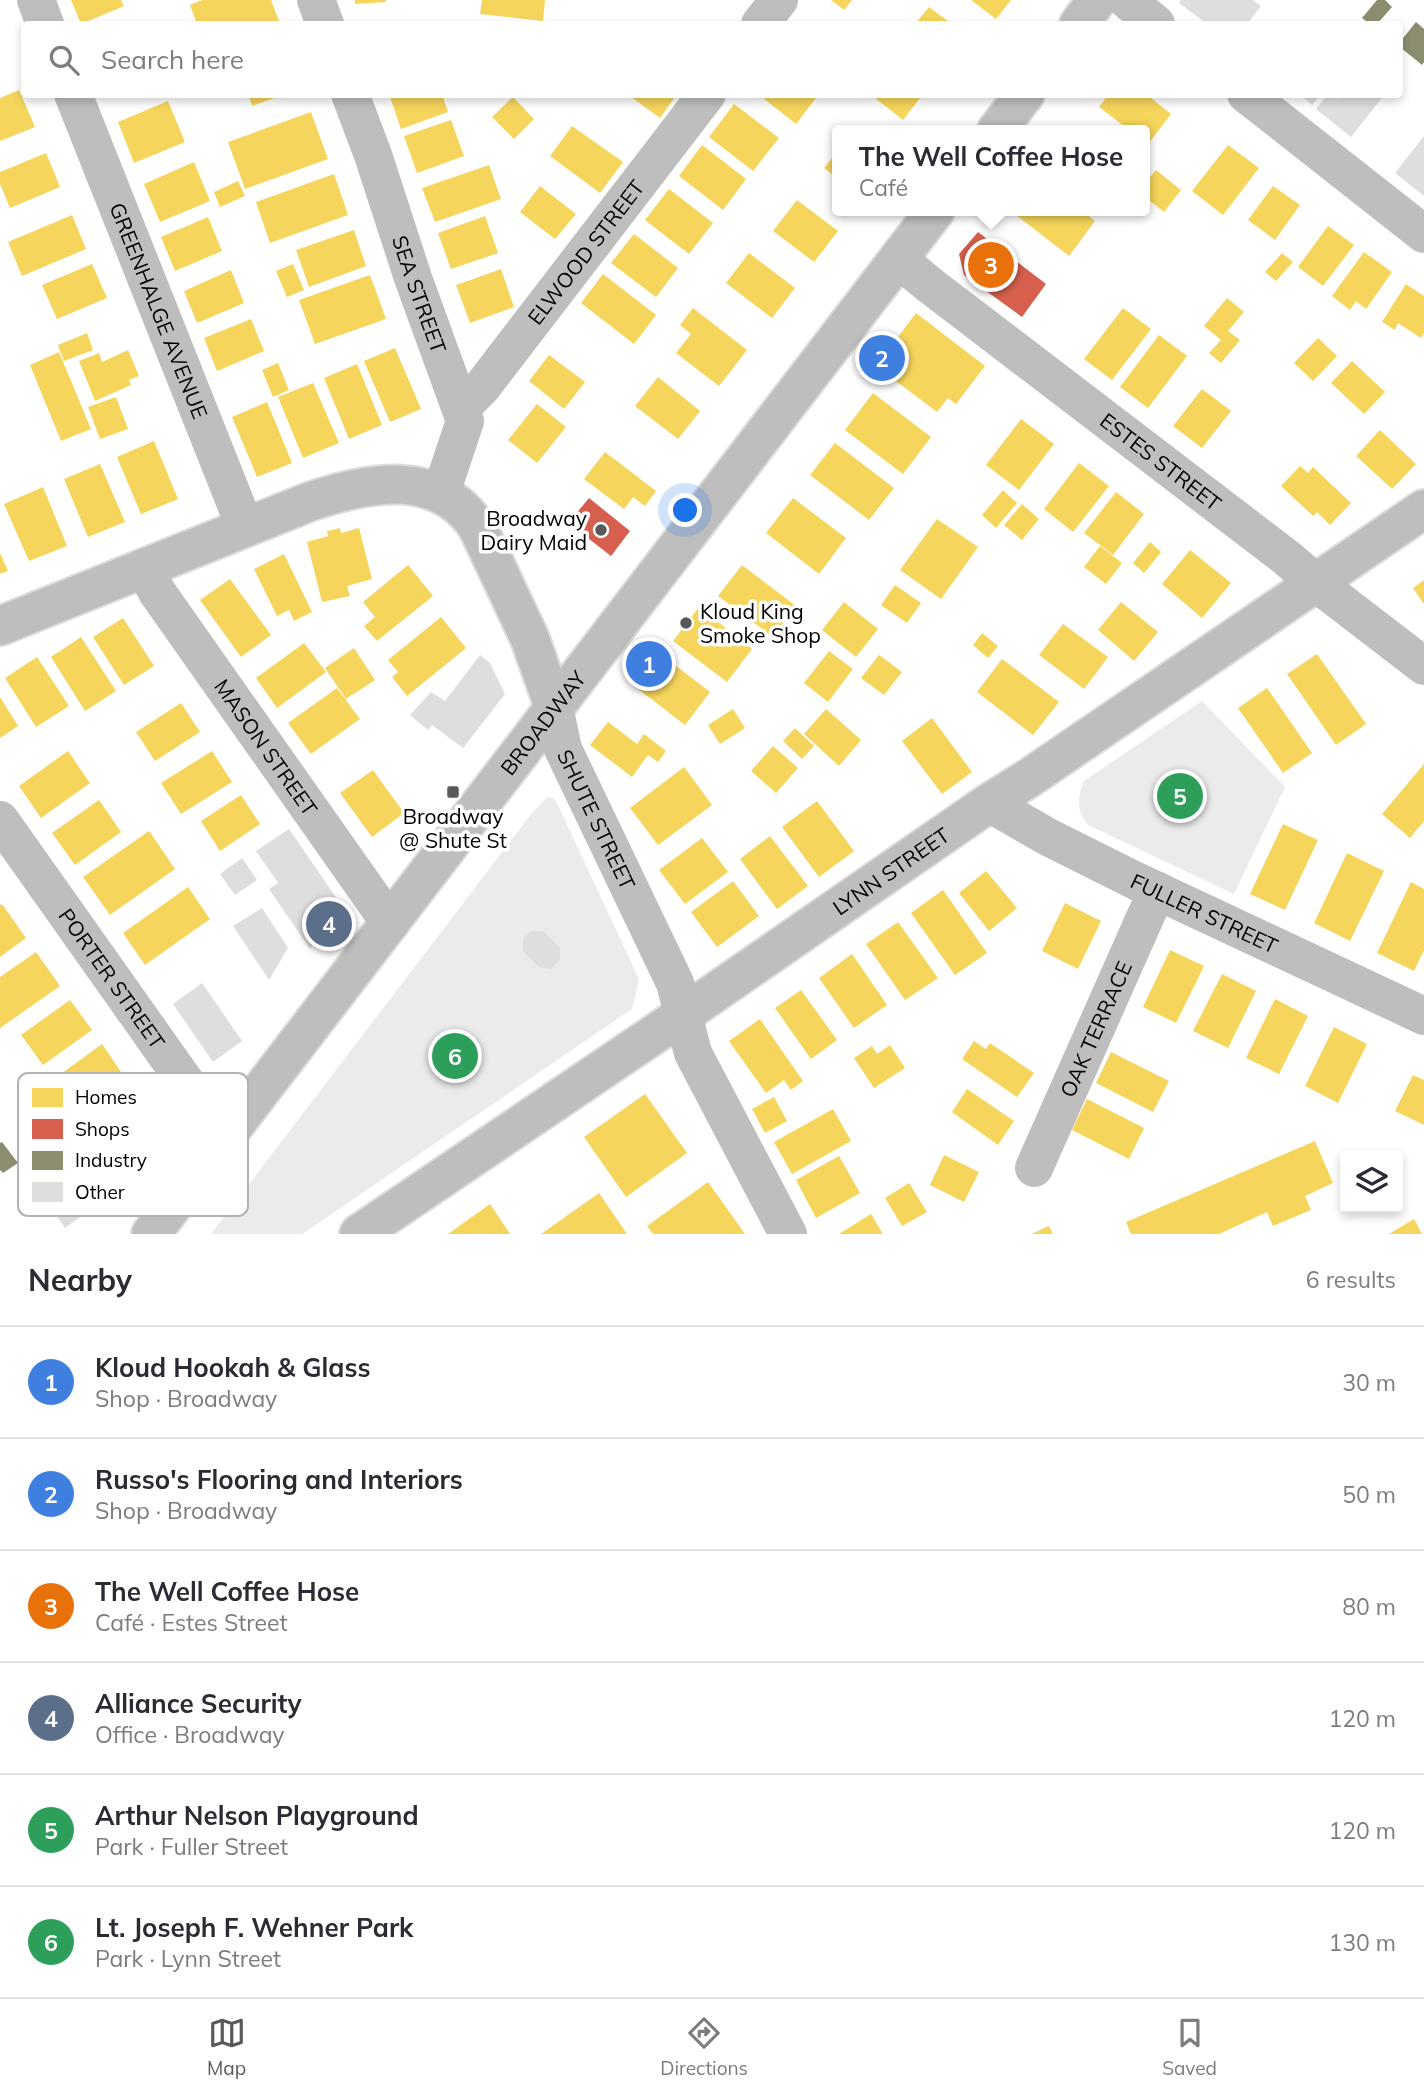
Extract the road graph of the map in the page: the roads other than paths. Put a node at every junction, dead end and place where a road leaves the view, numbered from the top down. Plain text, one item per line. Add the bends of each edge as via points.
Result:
1 (36, 0) edge
2 (316, 0) edge
3 (779, 0) edge
4 (1097, 0) edge
5 (1127, 0) edge
6 (44, 21) edge
7 (324, 21) edge
8 (762, 21) edge
9 (1081, 21) edge
10 (1152, 21) edge
11 (75, 98) edge
12 (352, 98) edge
13 (703, 98) edge
14 (1022, 98) edge
15 (1251, 98) edge
16 (1001, 125) edge
17 (931, 216) edge
18 (1424, 234) edge
19 (898, 259) junction
20 (461, 408) junction
21 (441, 493) junction
22 (1424, 509) edge
23 (246, 527) junction
24 (144, 568) junction
25 (1316, 583) junction
26 (0, 626) edge
27 (1424, 666) edge
28 (554, 708) junction
29 (989, 803) junction
30 (0, 820) edge
31 (1158, 891) junction
32 (390, 923) junction
33 (684, 1013) junction
34 (1424, 1016) edge
35 (179, 1073) edge
36 (248, 1108) edge
37 (1034, 1168) dead end
38 (165, 1216) edge
39 (371, 1231) edge
40 (151, 1234) edge
41 (788, 1234) edge

1 - 6 street
2 - 7 street
3 - 8 street
4 - 9 street
5 - 10 street
11 - 23 street, GREENHALGE AVENUE
12 - 20 street, SEA STREET
13 - 20 street, ELWOOD STREET via 482,387
14 - 16 street
15 - 18 street
17 - 19 street, BROADWAY
19 - 25 street, ESTES STREET
19 - 28 street, BROADWAY
20 - 21 street, SEA STREET via 465,421
21 - 23 street, SHUTE STREET via 402,484 360,487
21 - 28 street, SHUTE STREET via 478,528 530,639
22 - 25 street, LYNN STREET
23 - 24 street, SHUTE STREET
24 - 26 street, SHUTE STREET
24 - 32 street, MASON STREET
25 - 27 street, ESTES STREET
25 - 29 street, LYNN STREET
28 - 32 street, BROADWAY
28 - 33 street, SHUTE STREET via 563,749 670,974
29 - 31 street, FULLER STREET
29 - 33 street, LYNN STREET
30 - 35 street, PORTER STREET
31 - 34 street, FULLER STREET
31 - 37 street, OAK TERRACE
32 - 36 street, BROADWAY
33 - 39 street, LYNN STREET
33 - 41 street, SHUTE STREET via 693,1053
38 - 40 street, BROADWAY

